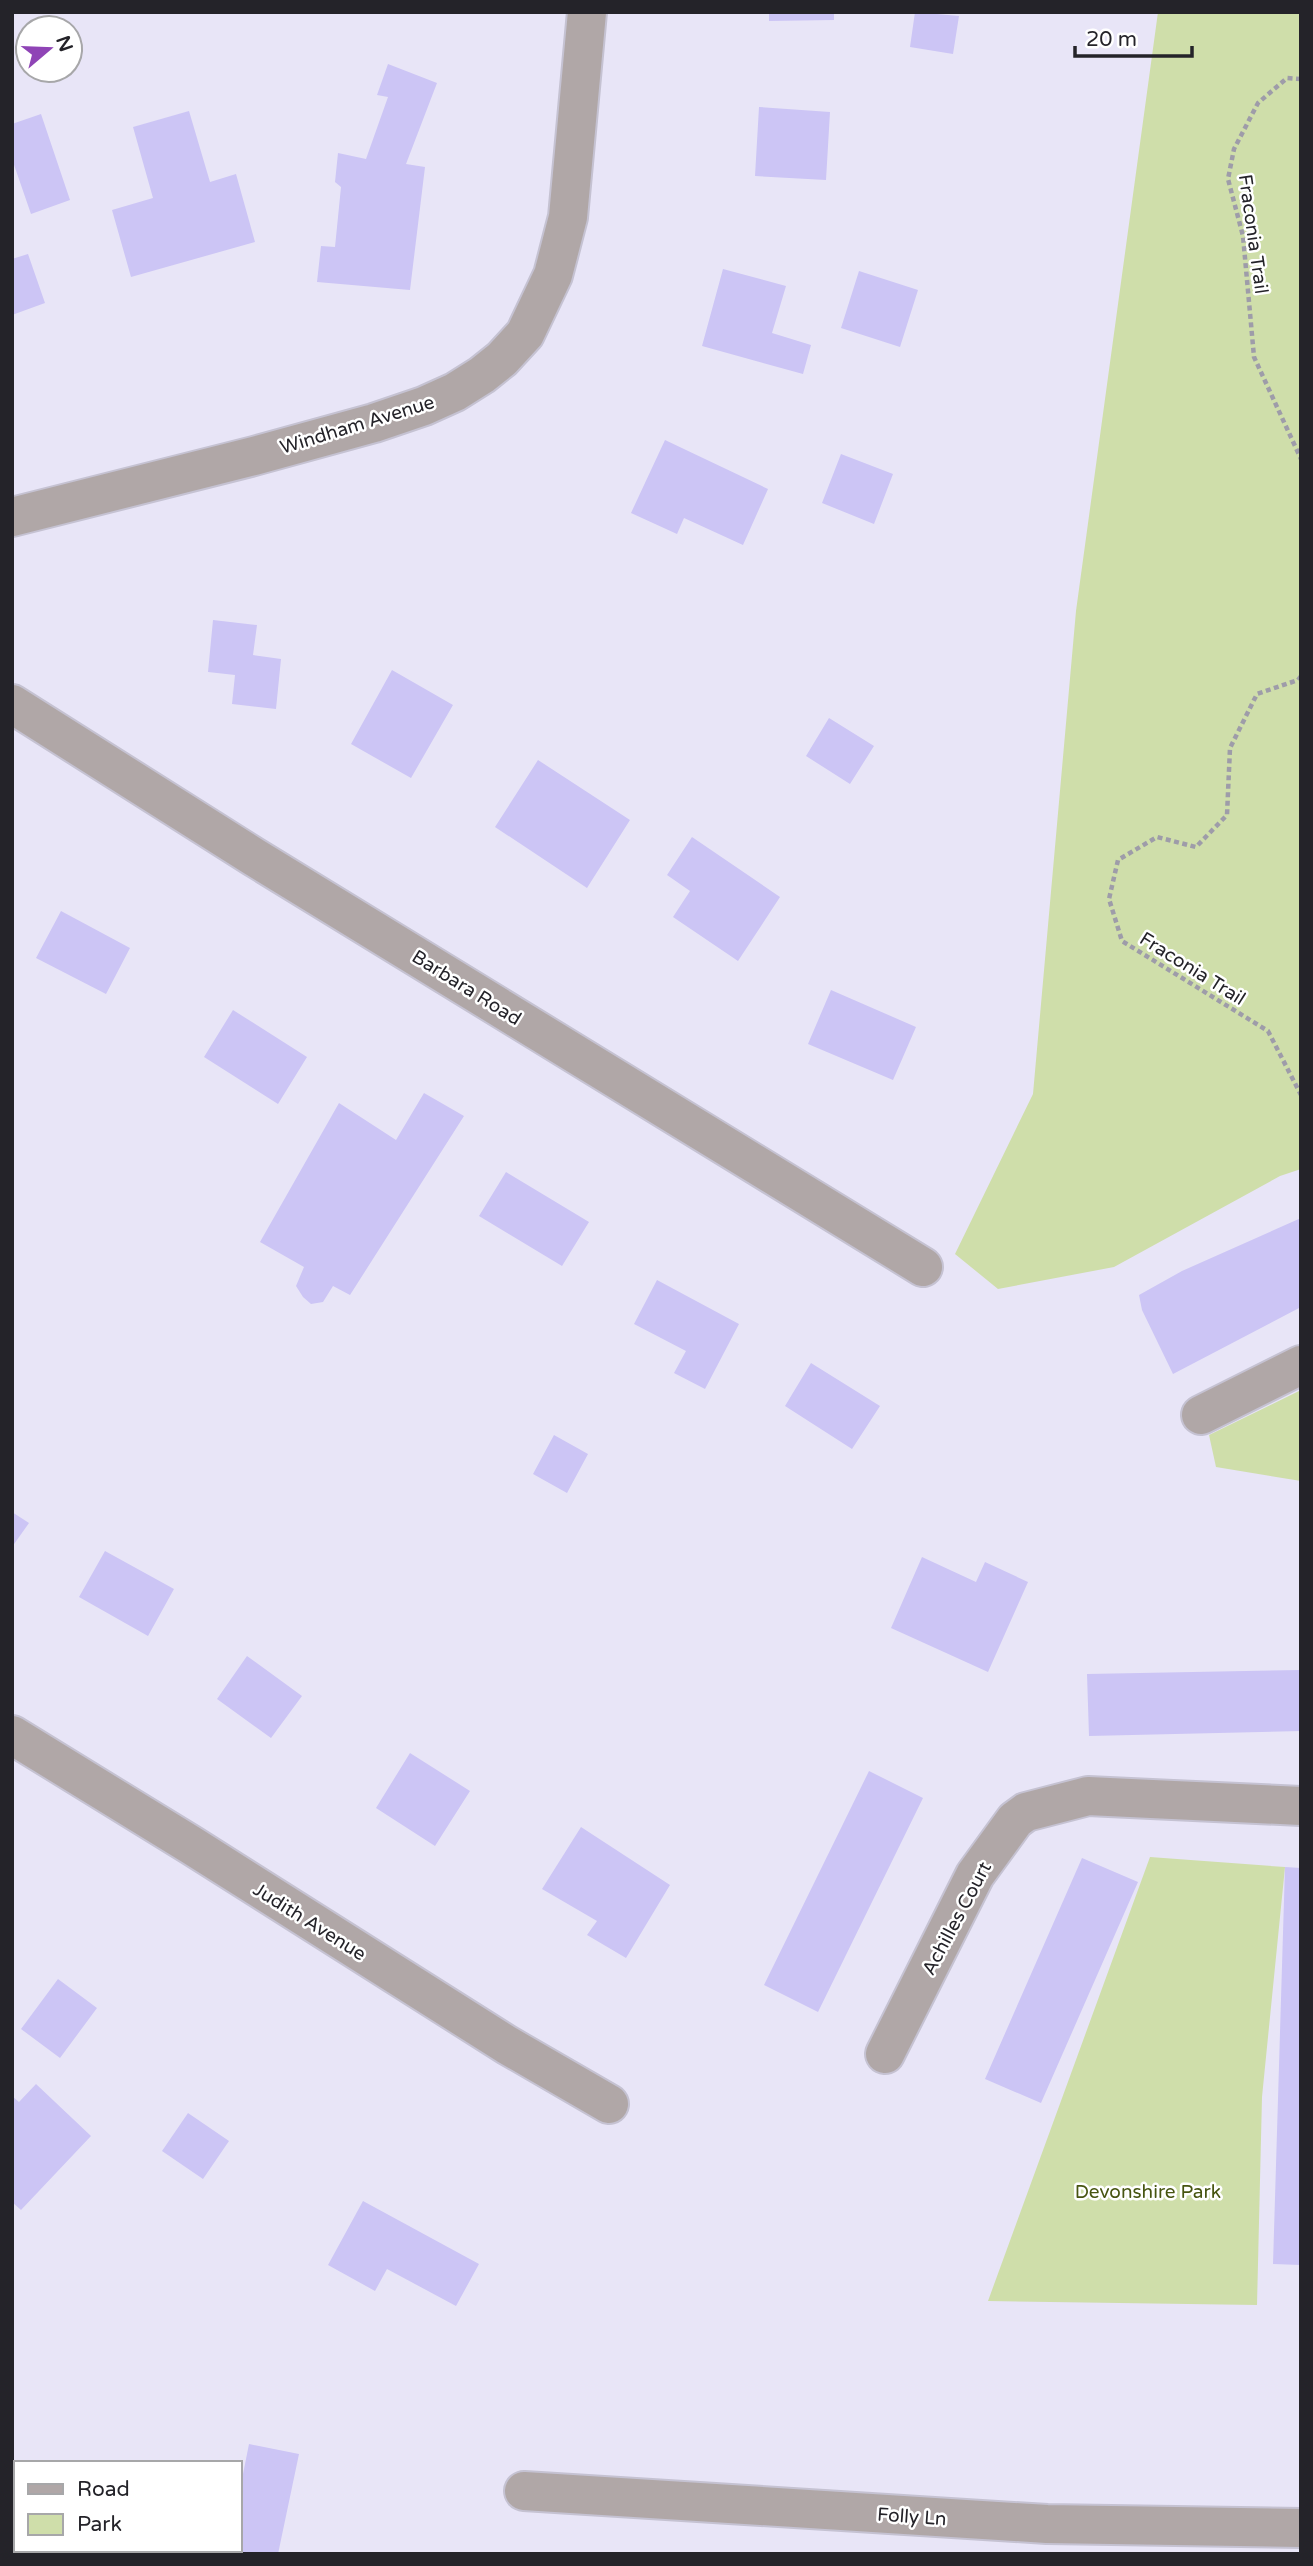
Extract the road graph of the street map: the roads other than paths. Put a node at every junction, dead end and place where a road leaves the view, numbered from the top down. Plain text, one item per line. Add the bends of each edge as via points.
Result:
1 (587, 12) edge
2 (12, 517) edge
3 (12, 704) edge
4 (923, 1268) dead end
5 (1301, 1365) edge
6 (1201, 1415) dead end
7 (12, 1735) edge
8 (1301, 1806) edge
9 (885, 2054) dead end
10 (609, 2104) dead end
11 (524, 2491) dead end
12 (1301, 2528) edge
13 (1048, 2539) edge

1 - 2 street, Windham Avenue via 568,217 552,275 525,334 502,359 455,392 374,423
3 - 4 street, Barbara Road
5 - 6 street
7 - 10 street, Judith Avenue
8 - 9 street, Achilles Court via 1088,1796 1026,1812 1015,1820 975,1875
11 - 13 street, Folly Ln
12 - 13 street, Folly Ln

